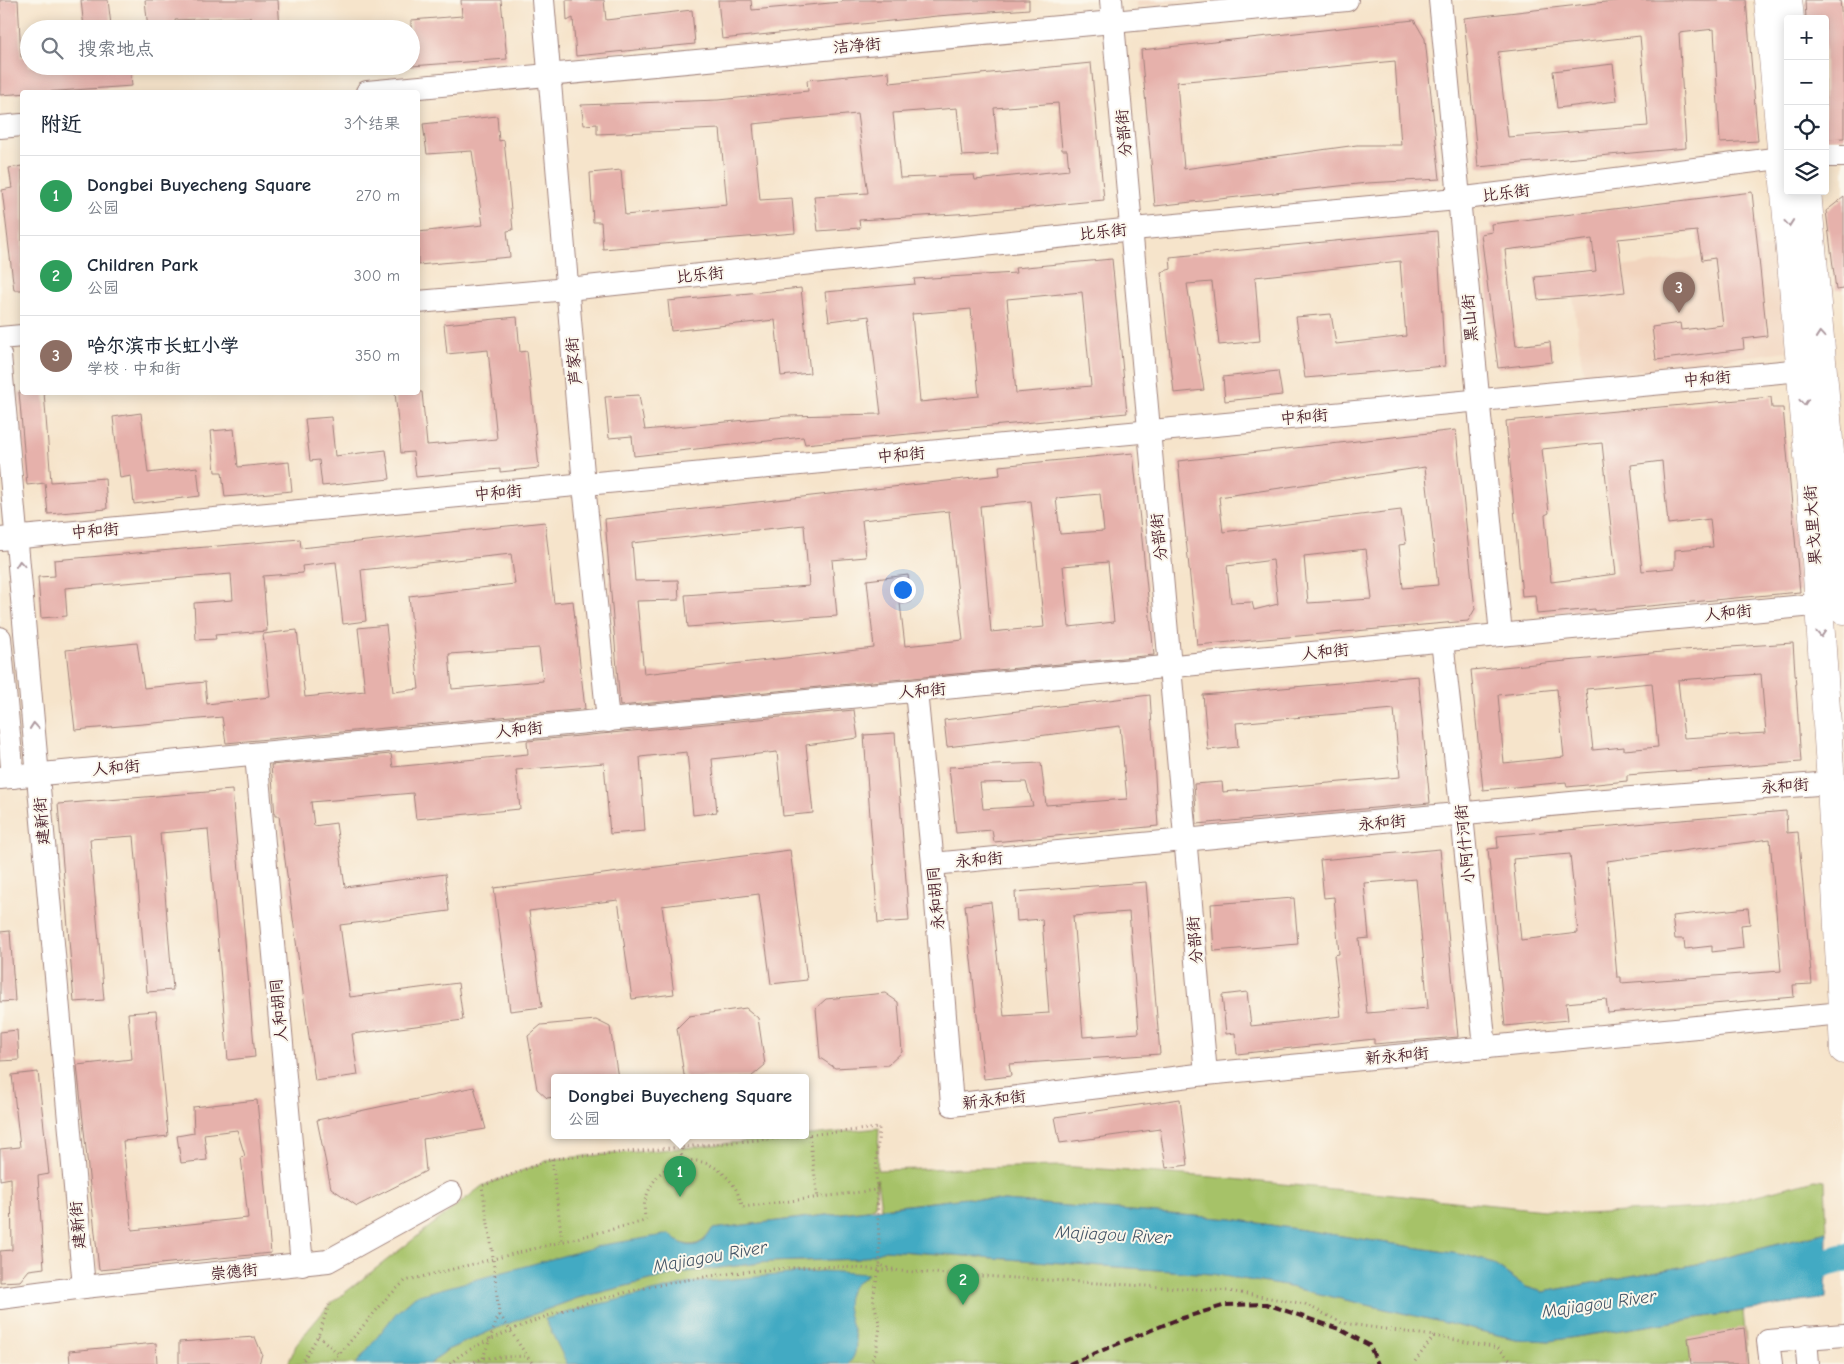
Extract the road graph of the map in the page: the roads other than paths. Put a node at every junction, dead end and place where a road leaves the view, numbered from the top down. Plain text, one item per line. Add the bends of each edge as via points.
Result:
1 (544, 0) edge
2 (1347, 0) edge
3 (1440, 0) edge
4 (1768, 0) edge
5 (1788, 0) edge
6 (1112, 11) edge
7 (1790, 15) edge
8 (550, 75) junction
9 (389, 90) edge
10 (20, 125) edge
11 (0, 127) edge
12 (1784, 150) edge
13 (1829, 156) edge
14 (1844, 156) edge
15 (1784, 158) edge
16 (1788, 195) edge
17 (1807, 195) edge
18 (1459, 199) junction
19 (1133, 229) junction
20 (568, 289) junction
21 (420, 302) edge
22 (20, 336) edge
23 (0, 338) edge
24 (0, 355) edge
25 (1802, 370) junction
26 (1478, 400) junction
27 (1149, 432) junction
28 (584, 485) junction
29 (1830, 500) edge
30 (9, 539) edge
31 (1835, 605) edge
32 (1501, 635) junction
33 (0, 638) edge
34 (1442, 641) junction
35 (1172, 667) junction
36 (916, 691) junction
37 (608, 721) junction
38 (256, 755) junction
39 (38, 775) junction
40 (7, 778) edge
41 (1831, 783) junction
42 (1462, 815) junction
43 (1187, 841) junction
44 (933, 864) junction
45 (1842, 1013) junction
46 (1485, 1048) junction
47 (1844, 1050) edge
48 (1206, 1074) junction
49 (952, 1106) joint
50 (451, 1193) dead end
51 (302, 1265) junction
52 (84, 1287) junction
53 (0, 1298) edge
54 (1844, 1335) edge
55 (1806, 1338) junction
56 (1771, 1364) edge
57 (1808, 1364) edge

1 - 8 street, 芦家街
2 - 6 street, 洁净街
3 - 18 street, 黑山街
4 - 12 main road, 果戈里大街
5 - 7 main road
6 - 8 street, 洁净街
6 - 19 street, 分部街
8 - 9 street, 洁净街
8 - 20 street, 芦家街
10 - 11 street
13 - 14 street
15 - 18 street, 比乐街
16 -> 25 main road, 果戈里大街
29 -> 17 main road, 果戈里大街
18 - 19 street, 比乐街
18 - 26 street, 黑山街
19 - 20 street, 比乐街
19 - 27 street, 分部街
20 - 21 street, 比乐街
20 - 28 street, 芦家街
22 - 23 street
24 - 30 street, 建新街
25 - 26 street, 中和街
25 -> 29 main road, 果戈里大街
26 - 27 street, 中和街
26 - 32 street, 黑山街
27 - 28 street, 中和街
27 - 35 street, 分部街
28 - 30 street, 中和街
28 - 37 street, 芦家街
29 - 31 main road, 果戈里大街
39 -> 30 street, 建新街
31 - 32 street, 人和街
31 -> 41 main road, 果戈里大街
32 - 34 street, 人和街
33 - 40 street
34 - 35 street, 人和街
34 - 42 street, 小阿什河街
35 - 36 street, 人和街
35 - 43 street, 分部街
36 - 37 street, 人和街
36 - 44 street, 永和胡同
37 - 38 street, 人和街
38 - 39 street, 人和街
38 - 51 street, 人和胡同
39 - 40 street, 人和街
39 - 52 street, 建新街
41 - 42 street, 永和街 via 1592,801
41 - 45 main road, 果戈里大街
42 - 43 street, 永和街
42 - 46 street, 小阿什河街
43 - 44 street, 永和街
43 - 48 street, 分部街
44 - 49 street, 永和胡同
45 - 46 street, 新永和街
45 - 47 main road, 果戈里大街
46 - 48 street, 新永和街
48 - 49 street, 新永和街
50 - 51 street, 崇德街 via 328,1261
51 - 52 street, 崇德街
52 - 53 street, 崇德街
54 - 55 street
55 - 56 street via 1768,1341
55 - 57 street

